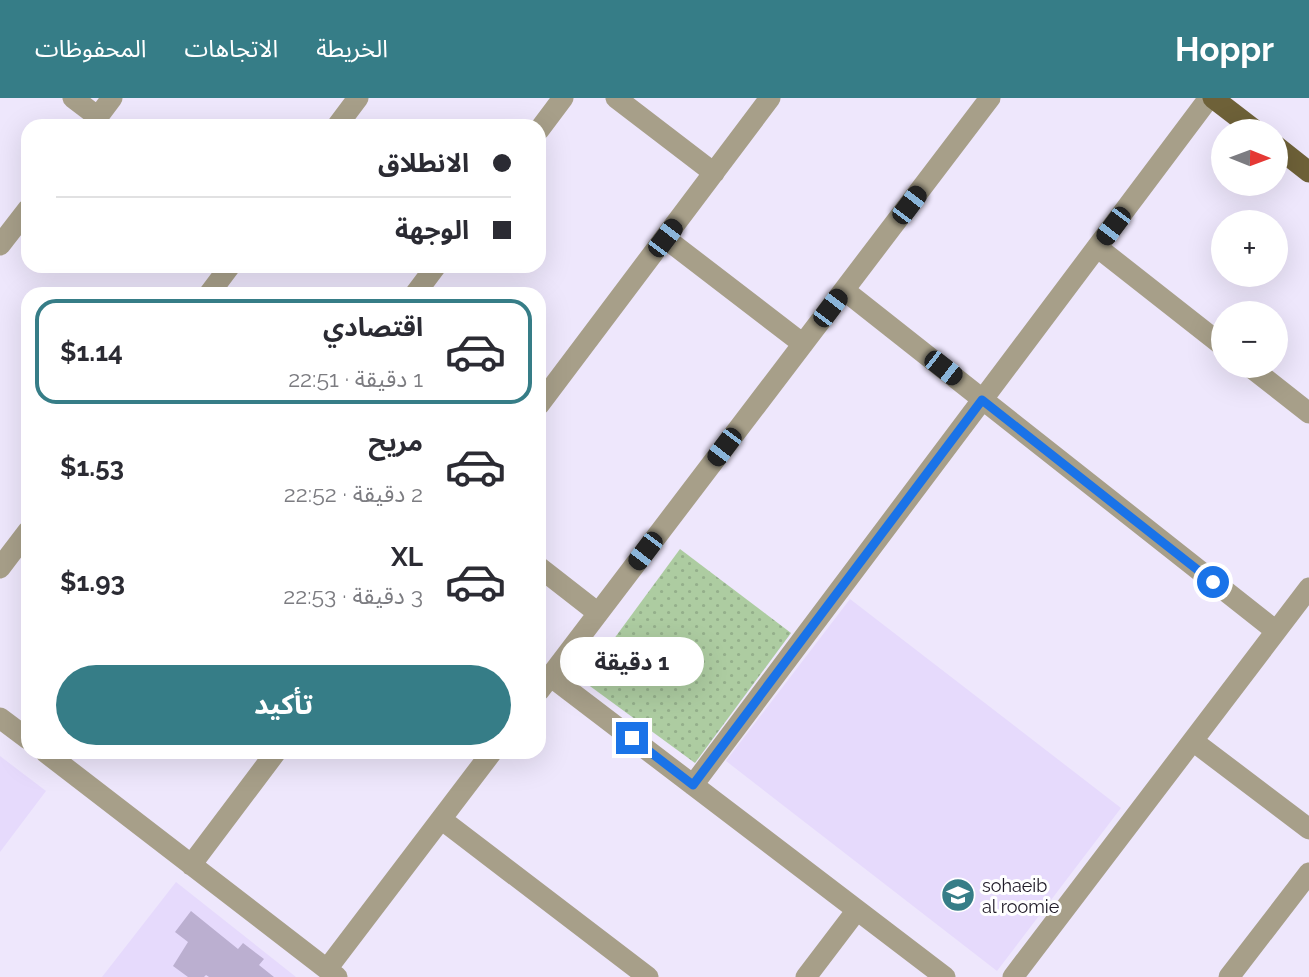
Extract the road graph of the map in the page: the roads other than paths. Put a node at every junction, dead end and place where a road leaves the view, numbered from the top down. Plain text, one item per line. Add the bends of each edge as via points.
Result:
1 (73, 98) edge
2 (112, 98) edge
3 (358, 98) edge
4 (563, 98) edge
5 (616, 98) edge
6 (770, 98) edge
7 (990, 98) edge
8 (1211, 98) edge
9 (91, 119) edge
10 (96, 119) edge
11 (342, 119) edge
12 (1240, 119) edge
13 (546, 121) edge
14 (1288, 155) edge
15 (1309, 172) edge
16 (714, 173) junction
17 (21, 218) edge
18 (665, 238) junction
19 (0, 245) edge
20 (1097, 247) junction
21 (844, 290) junction
22 (1211, 336) edge
23 (803, 344) junction
24 (1265, 378) edge
25 (546, 396) edge
26 (982, 400) junction
27 (1309, 412) edge
28 (21, 540) edge
29 (0, 568) edge
30 (546, 573) edge
31 (1309, 588) edge
32 (598, 613) junction
33 (1276, 631) junction
34 (546, 682) edge
35 (546, 684) edge
36 (0, 718) edge
37 (21, 734) edge
38 (1193, 741) junction
39 (54, 759) edge
40 (271, 759) edge
41 (487, 759) edge
42 (693, 785) junction
43 (441, 819) junction
44 (1309, 829) edge
45 (191, 865) junction
46 (1309, 873) edge
47 (858, 910) junction
48 (332, 973) edge
49 (648, 977) edge
50 (806, 977) edge
51 (945, 977) edge
52 (1013, 977) edge
53 (1229, 977) edge

1 - 9 street
2 - 10 street
3 - 11 street
4 - 13 street
5 - 16 street
6 - 16 street
7 - 21 street
8 - 12 main road
8 - 20 street
14 - 15 main road
16 - 18 street
17 - 19 street
18 - 23 street
18 - 25 street
20 - 22 street
20 - 26 street
21 - 23 street
21 - 26 street
23 - 32 street
24 - 27 street
26 - 33 street
26 - 42 street
28 - 29 street
30 - 32 street
31 - 33 street
32 - 34 street
33 - 38 street
35 - 42 street
36 - 37 street
38 - 44 street
38 - 52 street
39 - 45 street
40 - 45 street
41 - 43 street
42 - 47 street
43 - 48 street
43 - 49 street
45 - 48 street
46 - 53 street
47 - 50 street
47 - 51 street

